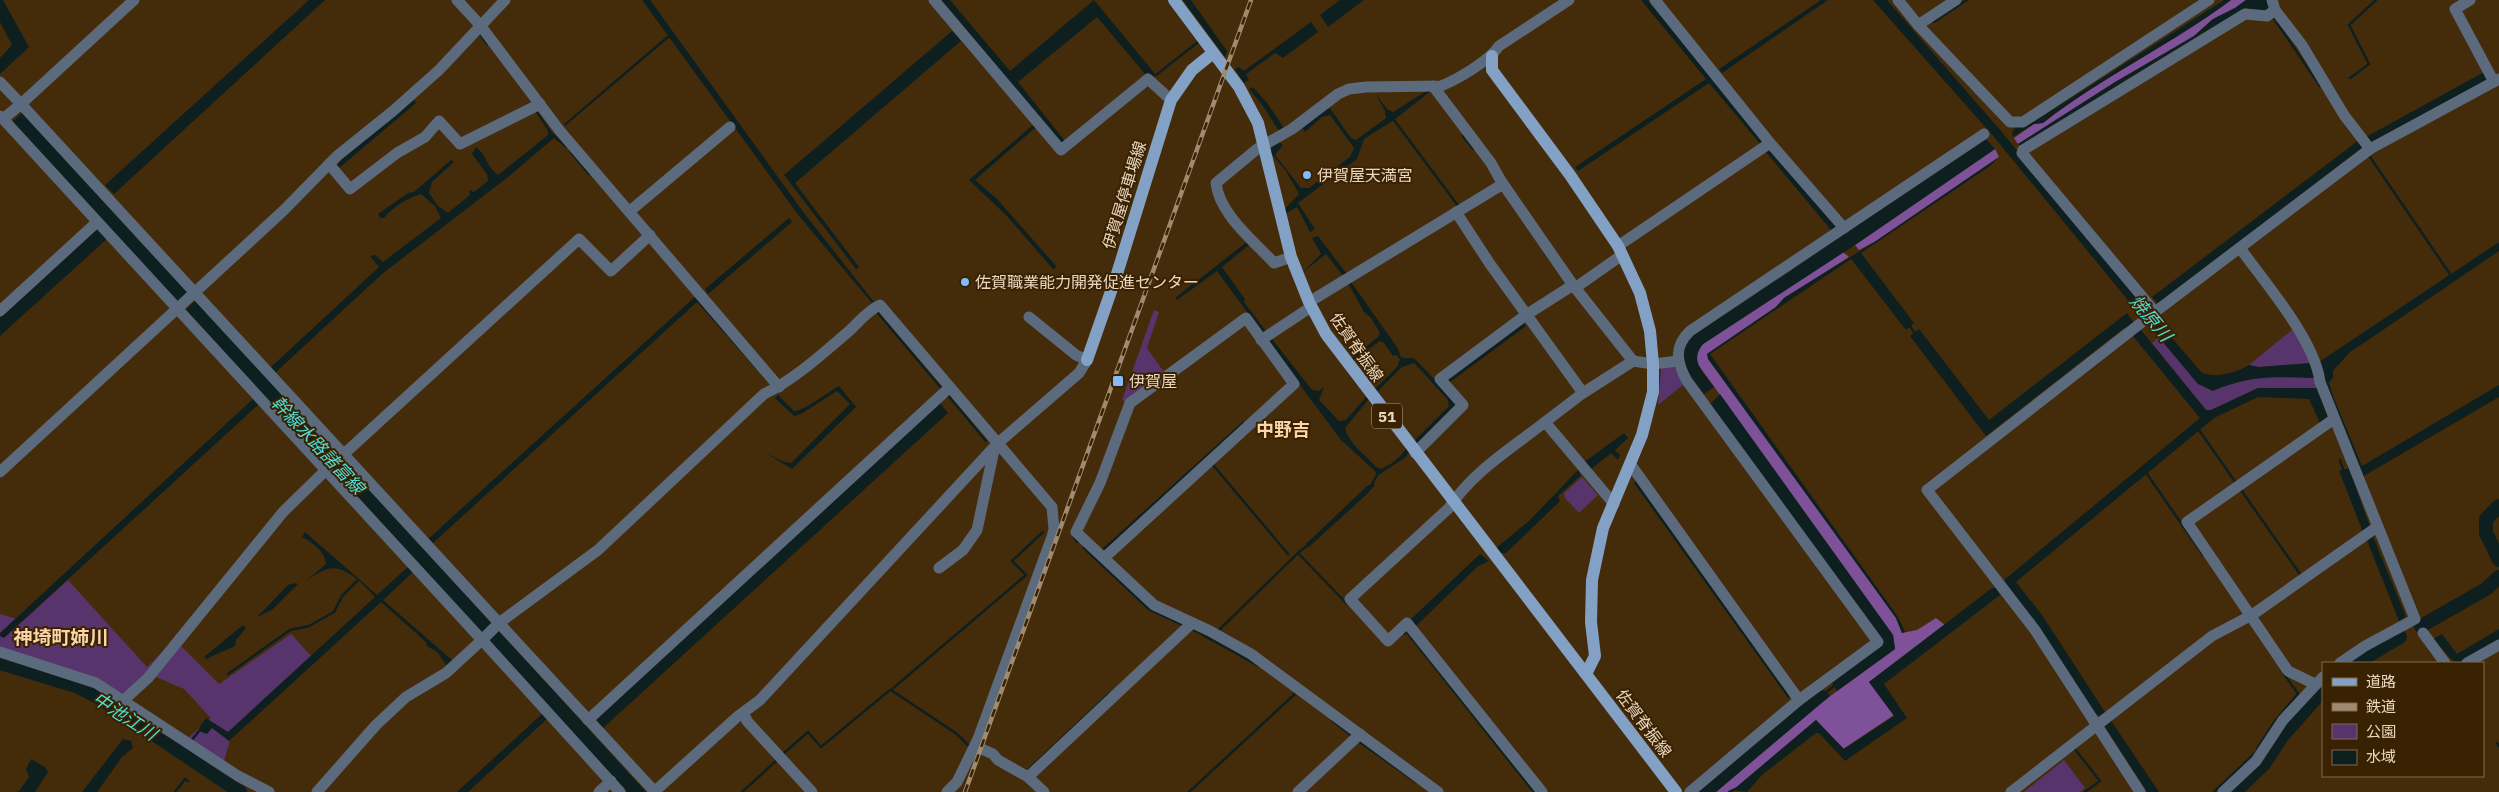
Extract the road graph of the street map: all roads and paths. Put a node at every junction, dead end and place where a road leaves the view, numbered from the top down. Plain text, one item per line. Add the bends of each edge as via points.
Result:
1 (134, 0) edge
2 (457, 0) edge
3 (506, 0) edge
4 (934, 0) edge
5 (1174, 0) edge
6 (1569, 0) edge
7 (1654, 0) edge
8 (1898, 0) edge
9 (1956, 0) edge
10 (2209, 0) edge
11 (2470, 0) edge
12 (2274, 5) edge
13 (1918, 24) junction
14 (480, 25) junction
15 (1213, 52) junction
16 (1492, 56) junction
17 (2497, 81) edge
18 (0, 82) edge
19 (1433, 86) junction
20 (1170, 100) junction
21 (540, 104) junction
22 (10, 112) edge
23 (730, 127) dead end
24 (1984, 134) dead end
25 (1264, 145) junction
26 (1766, 145) junction
27 (2370, 149) junction
28 (329, 164) junction
29 (1498, 187) junction
30 (1460, 210) junction
31 (630, 211) junction
32 (97, 222) junction
33 (1844, 228) junction
34 (650, 235) junction
35 (2240, 248) junction
36 (1620, 251) junction
37 (1291, 257) junction
38 (1571, 288) junction
39 (187, 300) junction
40 (1310, 304) junction
41 (0, 311) edge
42 (2155, 312) junction
43 (1029, 317) dead end
44 (1530, 317) junction
45 (1265, 337) junction
46 (1087, 360) junction
47 (1633, 361) junction
48 (1678, 361) junction
49 (1653, 364) junction
50 (779, 387) junction
51 (946, 391) junction
52 (1583, 393) junction
53 (1546, 422) junction
54 (2329, 423) junction
55 (995, 446) junction
56 (1415, 453) junction
57 (344, 454) junction
58 (1631, 465) junction
59 (326, 470) junction
60 (0, 472) edge
61 (1453, 502) junction
62 (1614, 504) junction
63 (2371, 531) junction
64 (1104, 558) junction
65 (939, 568) dead end
66 (2252, 615) junction
67 (1189, 627) junction
68 (491, 632) junction
69 (2423, 633) dead end
70 (2499, 645) edge
71 (0, 652) edge
72 (2341, 662) edge
73 (2444, 662) edge
74 (2469, 662) edge
75 (1586, 674) junction
76 (2319, 680) edge
77 (124, 700) junction
78 (1796, 703) junction
79 (744, 714) junction
80 (588, 720) junction
81 (2101, 720) junction
82 (1356, 737) junction
83 (972, 750) junction
84 (1028, 777) junction
85 (611, 781) junction
86 (269, 792) edge
87 (317, 792) edge
88 (599, 792) edge
89 (620, 792) edge
90 (654, 792) edge
91 (812, 792) edge
92 (947, 792) edge
93 (1044, 792) edge
94 (1298, 792) edge
95 (1438, 792) edge
96 (1542, 792) edge
97 (1676, 792) edge
98 (1690, 792) edge
99 (2011, 792) edge
100 (2140, 792) edge
101 (2223, 792) edge

1 - 22 street
2 - 14 street
3 - 14 street
4 - 20 street via 1061,150 1148,79
5 - 15 main road, 佐賀脊振線 / 51
6 - 16 street via 1499,46
7 - 26 street
8 - 13 street
9 - 13 street
10 - 13 street via 2023,122 2010,122
11 - 17 street via 2455,9
12 - 27 street via 2344,115
12 - 42 street via 2267,16 2245,14 2023,150 2022,153
14 - 21 street
14 - 28 street via 432,76
15 - 20 main road, 伊賀屋停車場線 via 1192,70
15 - 25 main road, 佐賀脊振線 / 51 via 1247,102 1258,123
16 - 19 street via 1449,83
16 - 36 main road via 1492,70 1570,175
17 - 27 street
18 - 22 street
19 - 25 street via 1349,89 1292,130
19 - 29 street via 1491,163
20 - 46 main road, 伊賀屋停車場線
21 - 28 street via 460,144 439,121 425,137 397,153 350,189
21 - 31 street
22 - 32 street
22 - 39 street
23 - 31 street
24 - 33 street
25 - 37 main road, 佐賀脊振線 / 51
25 - 37 street via 1230,170 1216,183 1216,188 1246,237 1256,242 1274,263
26 - 33 street
26 - 36 street
27 - 35 street
28 - 39 street
29 - 30 street
29 - 38 street via 1518,206
30 - 40 street
30 - 44 street
31 - 34 street
32 - 39 street
32 - 41 street
33 - 48 street via 1690,332 1680,344
34 - 50 street
34 - 57 street via 611,271 579,239
35 - 42 street
35 - 54 street via 2294,325 2317,366
36 - 38 street
36 - 49 main road via 1633,275 1646,312
37 - 40 main road, 佐賀脊振線 / 51
38 - 44 street
38 - 47 street
39 - 57 street
39 - 59 street
39 - 60 street
40 - 45 street
40 - 56 main road, 佐賀脊振線 / 51 via 1346,364
42 - 81 street via 1927,490
43 - 46 street via 1076,355
44 - 52 street
44 - 56 street via 1440,379 1464,405
45 - 64 street via 1291,381
45 - 64 street via 1246,318 1130,403 1100,483 1076,532
46 - 55 street via 1070,383
47 - 49 street
47 - 52 street
48 - 49 street
48 - 78 street via 1687,382 1878,642
49 - 58 main road via 1650,407
50 - 51 street via 880,305
50 - 68 street via 764,394 598,550
51 - 55 street
51 - 80 street
52 - 53 street
53 - 61 street via 1485,469
53 - 62 street
54 - 63 street
54 - 66 street via 2187,522
55 - 65 street via 977,530 963,550
55 - 79 street via 780,680
55 - 83 street via 1050,503 1054,529
56 - 61 main road, 佐賀脊振線 / 51
57 - 68 street
58 - 62 main road
58 - 78 street
59 - 68 street
59 - 77 street via 282,512 148,678
61 - 75 main road, 佐賀脊振線 / 51
61 - 96 street via 1350,599 1388,641 1410,626
62 - 75 main road via 1603,528 1592,580 1591,622 1595,656
63 - 66 street
63 - 72 street via 2415,619
64 - 67 street via 1154,605
66 - 76 street via 2288,671
66 - 81 street via 2212,636
67 - 82 street via 1251,654
67 - 84 street
68 - 80 street
68 - 85 street
68 - 87 street via 446,673 406,697 376,725
69 - 73 street
70 - 74 street
71 - 77 street via 96,682
75 - 97 main road, 佐賀脊振線 / 51
76 - 101 street via 2283,720 2256,762
77 - 86 street via 238,776
78 - 98 street
79 - 90 street
79 - 91 street
80 - 90 street
81 - 99 street
81 - 100 street
82 - 94 street
82 - 95 street
83 - 84 street via 993,754
83 - 92 street via 957,782
84 - 93 street
85 - 88 street
85 - 89 street

